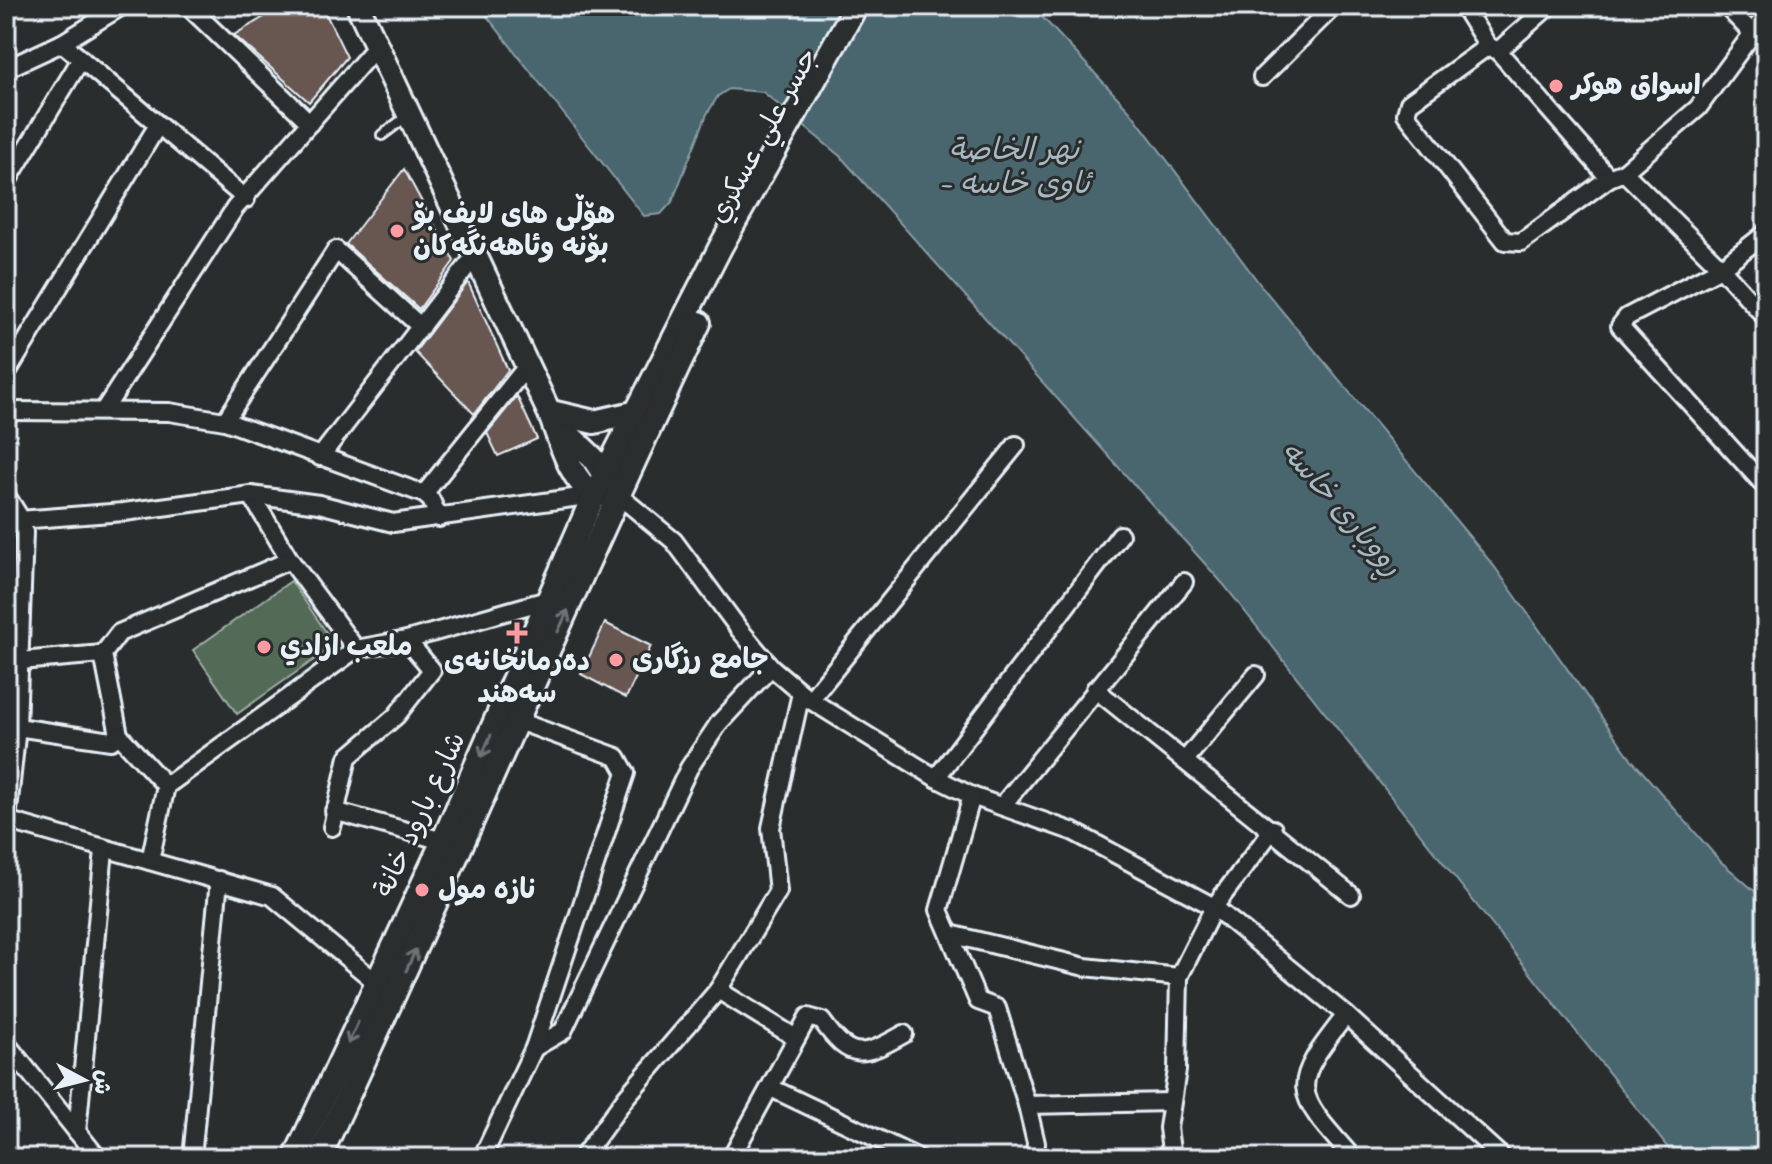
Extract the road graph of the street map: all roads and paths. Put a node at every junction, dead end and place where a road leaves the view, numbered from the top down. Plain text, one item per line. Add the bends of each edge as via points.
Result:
1 (122, 6) edge
2 (188, 6) edge
3 (358, 6) edge
4 (856, 6) edge
5 (871, 6) edge
6 (1334, 6) edge
7 (1463, 6) edge
8 (1549, 6) edge
9 (1726, 6) edge
10 (1766, 15) edge
11 (1751, 32) junction
12 (62, 43) junction
13 (376, 47) junction
14 (1493, 48) junction
15 (81, 59) junction
16 (6, 69) edge
17 (1262, 77) dead end
18 (407, 116) junction
19 (310, 123) junction
20 (158, 125) junction
21 (382, 135) dead end
22 (1616, 175) junction
23 (7, 181) edge
24 (246, 199) junction
25 (1766, 233) edge
26 (727, 249) junction
27 (474, 257) junction
28 (1721, 268) junction
29 (1766, 318) edge
30 (421, 327) junction
31 (527, 366) junction
32 (6, 374) edge
33 (104, 410) junction
34 (6, 411) edge
35 (638, 412) junction
36 (550, 415) junction
37 (225, 421) junction
38 (1016, 445) dead end
39 (320, 457) junction
40 (606, 473) junction
41 (1766, 487) edge
42 (424, 494) junction
43 (617, 494) junction
44 (6, 495) edge
45 (251, 495) junction
46 (594, 495) junction
47 (439, 518) junction
48 (14, 520) edge
49 (1120, 535) dead end
50 (564, 559) junction
51 (290, 560) junction
52 (586, 569) junction
53 (1184, 582) dead end
54 (547, 600) junction
55 (407, 640) junction
56 (356, 649) junction
57 (103, 654) junction
58 (16, 657) edge
59 (771, 667) junction
60 (1256, 675) dead end
61 (1095, 689) junction
62 (806, 697) junction
63 (518, 721) junction
64 (17, 727) junction
65 (119, 735) junction
66 (1186, 759) junction
67 (936, 778) junction
68 (166, 786) junction
69 (972, 796) junction
70 (1002, 806) junction
71 (6, 820) edge
72 (1273, 829) junction
73 (443, 841) junction
74 (104, 850) junction
75 (150, 861) junction
76 (219, 880) junction
77 (1351, 895) dead end
78 (1214, 907) junction
79 (950, 934) junction
80 (1179, 977) junction
81 (377, 983) junction
82 (718, 990) junction
83 (1346, 1015) junction
84 (904, 1034) dead end
85 (796, 1038) junction
86 (6, 1043) edge
87 (534, 1048) junction
88 (771, 1088) junction
89 (1171, 1102) junction
90 (1027, 1105) junction
91 (77, 1132) junction
92 (98, 1158) edge
93 (192, 1158) edge
94 (295, 1158) edge
95 (319, 1158) edge
96 (482, 1158) edge
97 (582, 1158) edge
98 (731, 1158) edge
99 (918, 1158) edge
100 (1035, 1158) edge
101 (1172, 1158) edge
102 (1353, 1158) edge
103 (1503, 1158) edge

1 - 12 street
2 - 19 street
3 - 13 main road
4 - 26 main road, جسر علي عسكري
5 - 26 main road, جسر علي عسكري
6 - 17 street
7 - 14 street
8 - 14 street
9 - 11 street
10 - 11 street
11 - 22 street via 1698,108
12 - 15 street
12 - 16 street
13 - 18 main road
13 - 19 street
14 - 22 street
14 - 22 street via 1409,103 1406,114 1505,241 1521,242
15 - 20 street
15 - 23 street
18 - 21 lane
18 - 27 main road
19 - 24 street
20 - 24 street
20 - 32 street
22 - 28 street
24 - 33 street via 235,208
25 - 28 street
26 - 35 main road, شارع بارود خانة
26 - 43 main road, شارع بارود خانة
27 - 30 street
27 - 31 main road
28 - 29 street
28 - 41 street via 1627,317 1620,326
30 - 37 street via 336,250
30 - 39 street
31 - 36 main road
31 - 42 street
33 - 34 street
33 - 37 street
35 - 36 main road via 594,422
35 - 40 main road, شارع بارود خانة
36 - 40 main road
36 - 46 main road via 573,469
37 - 39 street
38 - 62 street
39 - 42 street
40 - 43 main road
40 - 46 main road, شارع بارود خانة
42 - 47 street
43 - 46 main road
43 - 52 main road, شارع بارود خانة
43 - 59 street via 674,541
44 - 48 street
45 - 47 street via 319,504 383,522
45 - 48 street
45 - 51 street
46 - 47 street
46 - 50 main road, شارع بارود خانة
48 - 58 street via 24,532
49 - 67 street
50 - 52 main road
50 - 54 main road, شارع بارود خانة
51 - 56 street
51 - 57 street via 119,633
63 -> 52 main road, شارع بارود خانة
53 - 61 street
54 - 55 street
54 -> 73 main road, شارع بارود خانة
55 - 56 street
55 - 73 street via 432,670 396,716 348,757 333,819
56 - 68 street
57 - 58 street
57 - 65 street
58 - 64 street
59 - 62 street
59 - 87 street via 698,752 563,1031
60 - 66 street
61 - 66 street
61 - 70 street
62 - 67 street
62 - 82 street via 771,828 778,891
63 - 87 street via 617,757 626,773
95 -> 63 main road, شارع بارود خانة
64 - 65 street via 111,741
64 - 71 street
65 - 68 street
66 - 72 street
67 - 69 street
68 - 75 street
69 - 70 street
69 - 79 street via 939,910
70 - 78 street via 1087,839
71 - 74 street
72 - 77 street
72 - 78 street
73 - 81 main road, شارع بارود خانة
74 - 75 street
74 - 91 street
75 - 76 street
76 - 81 street via 272,896
76 - 93 street
78 - 80 street
78 - 83 street
79 - 80 street via 1085,967
79 - 90 street via 978,1001 997,1008
80 - 89 street
81 -> 94 main road, شارع بارود خانة
82 - 85 street
82 - 97 street via 626,1097
83 - 102 street via 1310,1061 1305,1089 1317,1118
83 - 103 street
84 - 85 street via 872,1052 853,1052 839,1046 815,1017 808,1017
85 - 88 street
86 - 91 street
87 - 96 street
88 - 98 street
88 - 99 street
89 - 90 street
89 - 101 street
90 - 100 street
91 - 92 street

